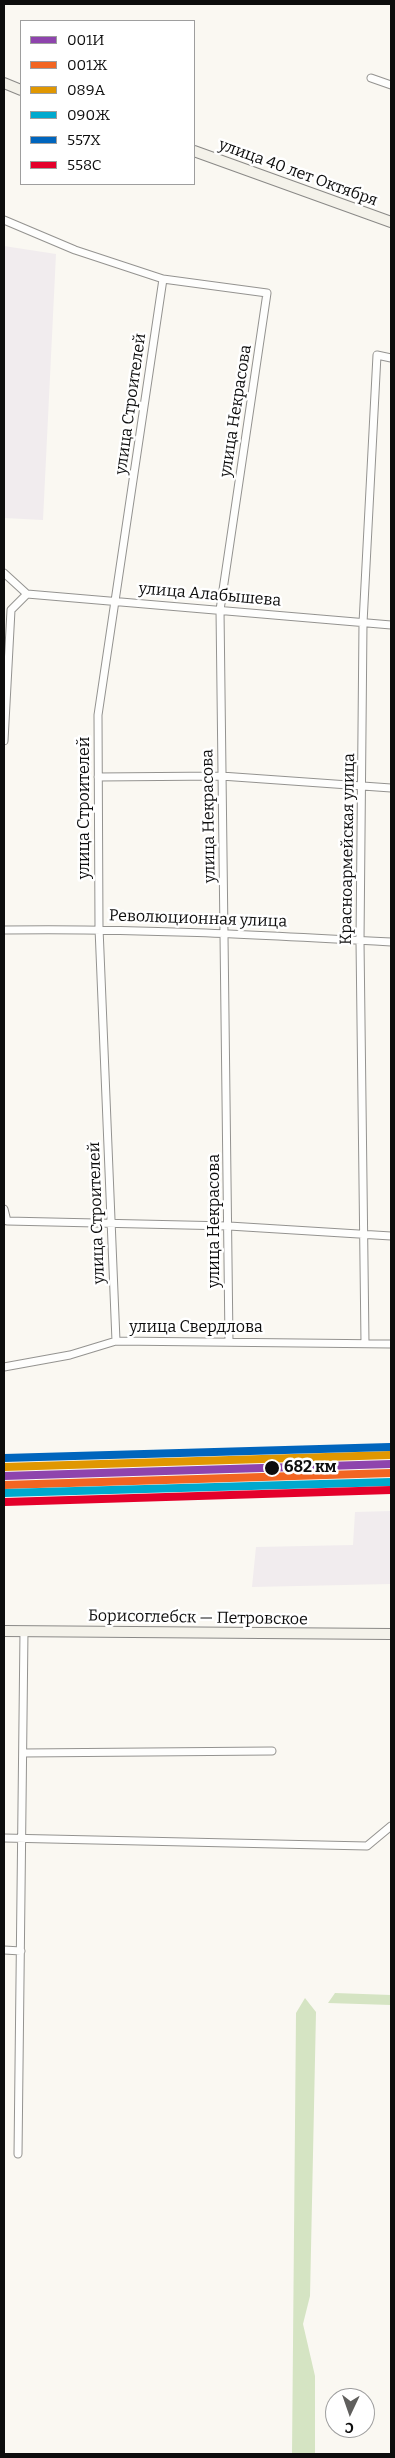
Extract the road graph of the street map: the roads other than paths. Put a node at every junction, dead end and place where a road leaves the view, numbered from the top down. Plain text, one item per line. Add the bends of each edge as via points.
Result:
1 (371, 78) dead end
2 (4, 83) edge
3 (391, 85) edge
4 (20, 90) edge
5 (195, 152) edge
6 (4, 220) edge
7 (391, 222) edge
8 (163, 279) junction
9 (391, 358) edge
10 (4, 573) edge
11 (27, 594) junction
12 (116, 600) junction
13 (220, 610) junction
14 (363, 622) junction
15 (391, 625) edge
16 (4, 741) edge
17 (221, 776) junction
18 (98, 777) junction
19 (362, 786) junction
20 (391, 788) edge
21 (99, 928) junction
22 (4, 930) edge
23 (225, 932) junction
24 (360, 940) junction
25 (391, 942) edge
26 (4, 1209) edge
27 (112, 1223) junction
28 (229, 1226) junction
29 (365, 1234) junction
30 (391, 1236) edge
31 (116, 1341) junction
32 (229, 1341) junction
33 (365, 1343) junction
34 (391, 1344) edge
35 (4, 1367) edge
36 (4, 1631) edge
37 (24, 1631) junction
38 (391, 1634) edge
39 (272, 1751) dead end
40 (23, 1753) junction
41 (391, 1826) edge
42 (4, 1838) edge
43 (22, 1838) junction
44 (4, 1950) edge
45 (21, 1952) junction
46 (18, 2154) dead end

1 - 3 street
2 - 4 street
5 - 7 street, улица 40 лет Октября
6 - 8 street via 74,250
8 - 12 street, улица Строителей
8 - 13 street, улица Некрасова via 267,293
9 - 14 street, Красноармейская улица via 377,355
10 - 11 street
11 - 12 street, улица Алабышева
11 - 16 street via 11,610
12 - 13 street, улица Алабышева
12 - 18 street, улица Строителей via 98,715
13 - 14 street, улица Алабышева
13 - 17 street, улица Некрасова
14 - 15 street, улица Алабышева
14 - 19 street, Красноармейская улица
17 - 18 street
17 - 19 street
17 - 23 street, улица Некрасова
18 - 21 street, улица Строителей
19 - 20 street
19 - 24 street, Красноармейская улица
21 - 22 street, Революционная улица
21 - 23 street, Революционная улица
21 - 27 street, улица Строителей
23 - 24 street, Революционная улица
23 - 28 street, улица Некрасова
24 - 25 street, Революционная улица
24 - 29 street, Красноармейская улица
26 - 27 street via 6,1221
27 - 28 street
27 - 31 street, улица Строителей
28 - 29 street
28 - 32 street, улица Некрасова
29 - 30 street
29 - 33 street, Красноармейская улица
31 - 32 street, улица Свердлова
31 - 35 street, улица Свердлова via 70,1355
32 - 33 street, улица Свердлова
33 - 34 street, улица Свердлова
36 - 37 street, Борисоглебск — Петровское
37 - 38 street, Борисоглебск — Петровское
37 - 40 street
39 - 40 street
40 - 43 street
41 - 43 street via 367,1846
42 - 43 street
43 - 45 street
44 - 45 street
45 - 46 street

